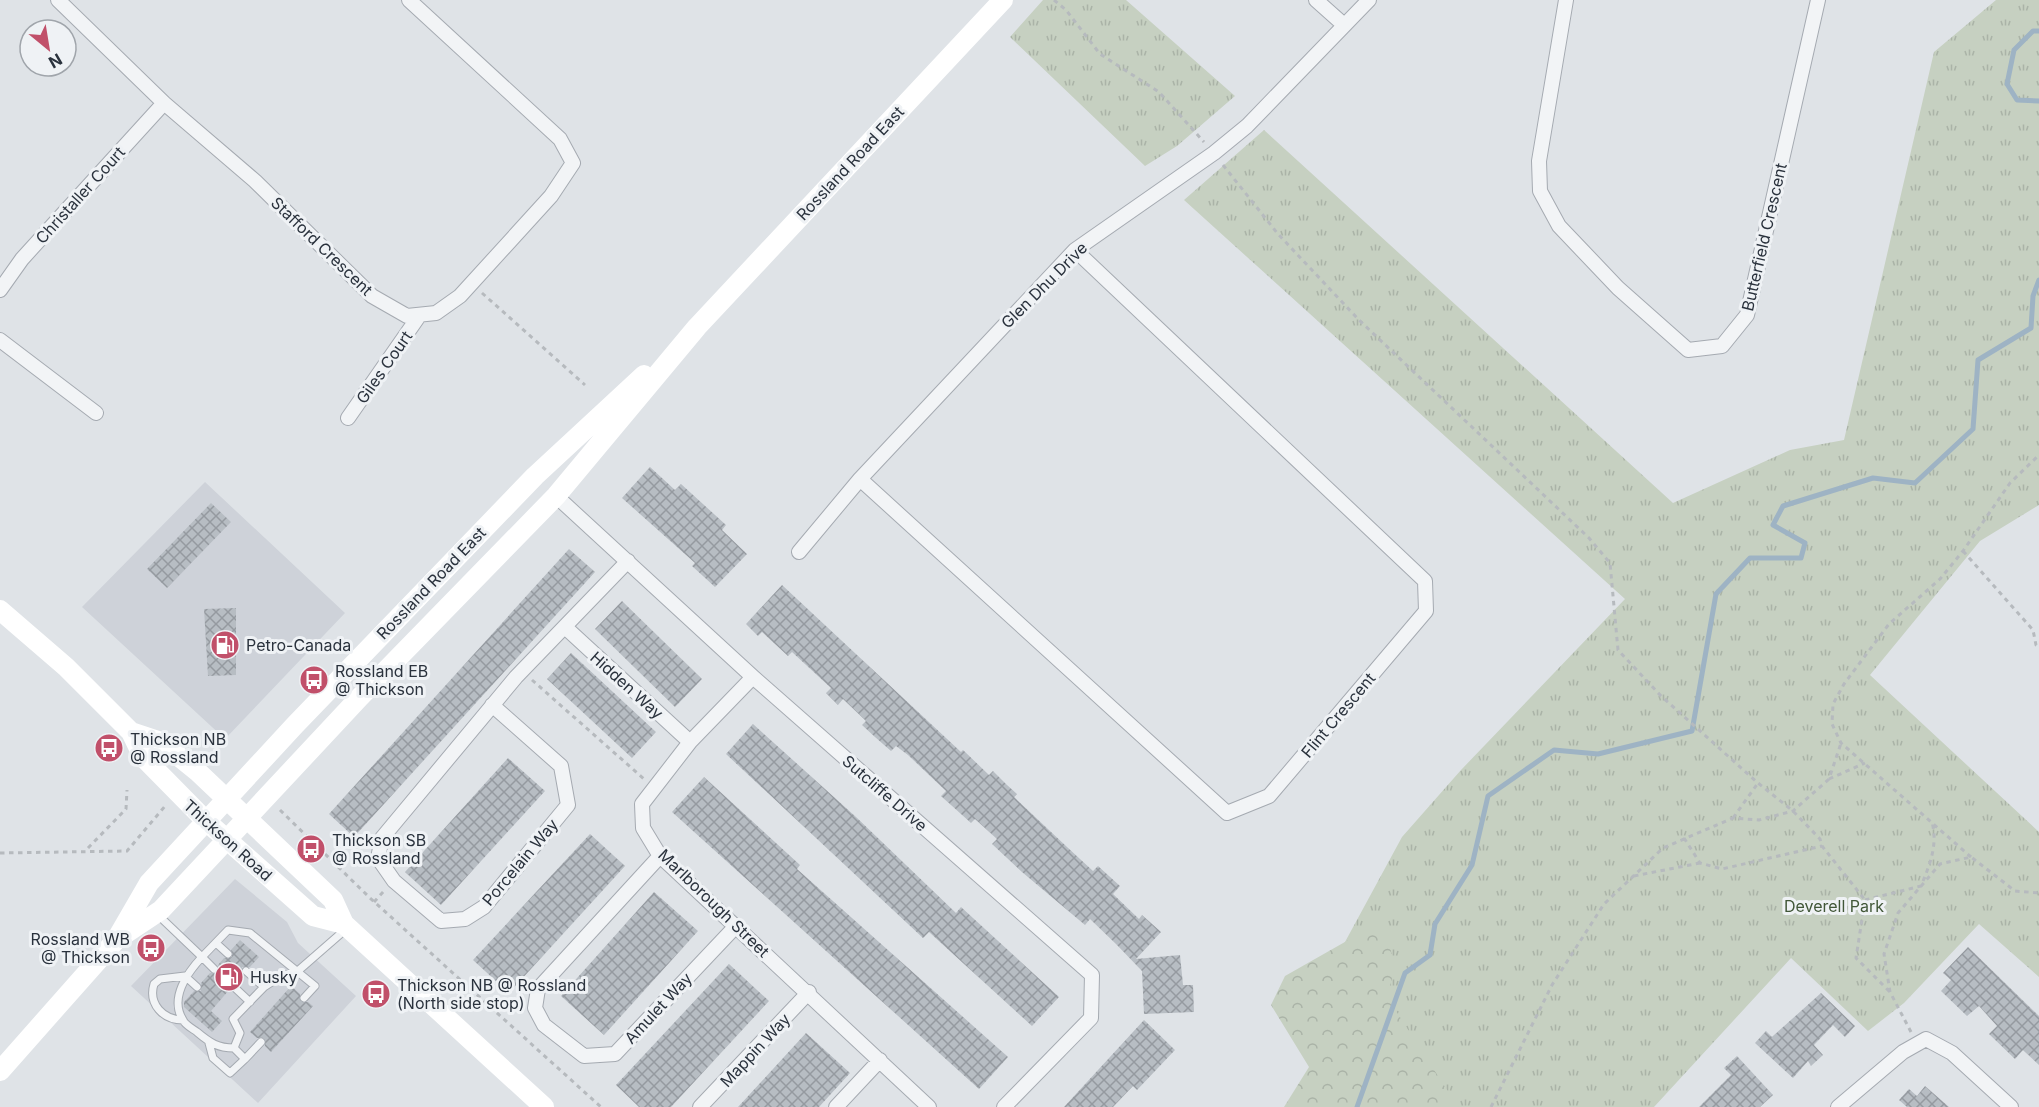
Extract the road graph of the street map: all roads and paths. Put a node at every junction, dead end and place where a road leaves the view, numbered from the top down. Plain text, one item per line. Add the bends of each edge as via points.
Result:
1 (58, 0) edge
2 (409, 0) edge
3 (1003, 0) edge
4 (1054, 0) edge
5 (1316, 0) edge
6 (1369, 0) edge
7 (1566, 0) edge
8 (1818, 0) edge
9 (1344, 25) junction
10 (164, 103) junction
11 (1214, 153) junction
12 (1075, 250) junction
13 (471, 284) junction
14 (0, 290) edge
15 (419, 316) junction
16 (697, 327) junction
17 (0, 340) edge
18 (585, 385) dead end
19 (96, 413) dead end
20 (348, 418) dead end
21 (2039, 455) edge
22 (860, 479) junction
23 (556, 496) junction
24 (1963, 551) junction
25 (800, 552) dead end
26 (628, 561) junction
27 (0, 610) edge
28 (565, 627) junction
29 (2039, 647) edge
30 (522, 671) junction
31 (753, 677) junction
32 (492, 705) junction
33 (131, 732) junction
34 (690, 742) junction
35 (1841, 743) junction
36 (1865, 763) junction
37 (1829, 779) junction
38 (1758, 783) junction
39 (654, 789) junction
40 (127, 790) dead end
41 (228, 799) junction
42 (280, 803) dead end
43 (166, 804) dead end
44 (1793, 811) junction
45 (248, 818) junction
46 (1733, 818) junction
47 (289, 820) junction
48 (1931, 821) junction
49 (207, 822) junction
50 (284, 824) dead end
51 (1684, 838) junction
52 (228, 840) junction
53 (1822, 846) junction
54 (87, 849) junction
55 (0, 853) edge
56 (660, 856) junction
57 (1971, 857) junction
58 (1700, 864) junction
59 (1633, 876) junction
60 (1921, 886) junction
61 (2039, 893) edge
62 (1865, 900) junction
63 (156, 914) junction
64 (346, 926) junction
65 (736, 927) junction
66 (116, 940) junction
67 (216, 943) junction
68 (228, 954) dead end
69 (202, 957) junction
70 (214, 969) dead end
71 (299, 970) junction
72 (246, 971) dead end
73 (185, 976) junction
74 (233, 986) dead end
75 (197, 987) dead end
76 (264, 987) junction
77 (809, 992) junction
78 (1890, 992) junction
79 (304, 998) dead end
80 (250, 1002) junction
81 (183, 1020) junction
82 (261, 1042) dead end
83 (209, 1043) junction
84 (1917, 1044) junction
85 (234, 1048) junction
86 (245, 1059) junction
87 (880, 1060) junction
88 (0, 1071) edge
89 (544, 1107) edge
90 (601, 1107) edge
91 (700, 1107) edge
92 (836, 1107) edge
93 (929, 1107) edge
94 (1004, 1107) edge
95 (1491, 1107) edge
96 (1839, 1107) edge
97 (2011, 1107) edge

1 - 10 street, Stafford Crescent
2 - 13 street via 560,139 573,163 551,196
3 - 16 main road, Rossland Road East
4 - 11 path via 1100,54 1159,92
5 - 9 street
6 - 9 street, Glen Dhu Drive
7 - 8 street, Butterfield Crescent via 1539,161 1540,191 1567,234 1618,288 1688,350 1722,346 1747,315
9 - 11 street, Glen Dhu Drive via 1247,126
10 - 14 street, Christaller Court via 22,259
10 - 15 street, Stafford Crescent via 255,181 372,296 407,316
11 - 12 street, Glen Dhu Drive
11 - 38 path via 1278,234 1359,320 1589,538 1610,563 1618,650 1661,696
12 - 22 street, Glen Dhu Drive
12 - 22 street, Flint Crescent via 1425,581 1426,611 1269,796 1227,813
13 - 15 street via 436,313
13 - 18 path
15 - 20 street, Giles Court
16 - 23 main road, Rossland Road East
16 - 41 main road, Rossland Road East via 535,476 373,642
17 - 19 street
21 - 24 path via 2010,483
22 - 25 street, Glen Dhu Drive
23 - 26 street, Sutcliffe Drive
23 - 45 main road, Rossland Road East
24 - 29 path via 2033,630
24 - 35 path via 1940,579 1889,624 1844,684 1833,704 1832,724
26 - 28 street, Porcelain Way
26 - 31 street, Sutcliffe Drive
27 - 33 main road, Thickson Road via 66,667
28 - 30 street, Porcelain Way
28 - 34 street, Hidden Way
30 - 32 street, Porcelain Way
30 - 39 path
31 - 34 street, Marlborough Street
31 - 94 street, Sutcliffe Drive via 1092,975 1090,1018
32 - 32 street, Porcelain Way via 382,838 378,858 394,881 441,921 465,919 484,907 568,805 561,766
33 - 41 main road, Thickson Road via 161,742
33 - 49 main road, Thickson Road via 142,757
34 - 39 street, Marlborough Street
35 - 36 path
35 - 37 path
36 - 37 path
36 - 48 path
37 - 44 path
38 - 44 path
38 - 46 path
39 - 56 street, Marlborough Street via 642,804 643,828
40 - 54 path via 126,809
41 - 45 main road, Thickson Road
41 - 49 main road, Rossland Road East
42 - 47 path via 280,812
43 - 54 path via 127,850
44 - 46 path via 1759,819
44 - 53 path via 1820,838
45 - 52 main road, Rossland Road East
45 - 64 main road, Thickson Road via 333,900
46 - 51 path
47 - 50 path
47 - 90 path
48 - 57 path
48 - 60 path via 1936,838
49 - 52 main road, Thickson Road
49 - 66 main road, Rossland Road East via 149,883
51 - 58 path
51 - 59 path via 1664,848
52 - 63 main road, Rossland Road East
52 - 64 main road, Thickson Road via 313,916
53 - 58 path via 1722,868
53 - 62 path
54 - 55 path
56 - 65 street, Marlborough Street
56 - 65 street, Amulet Way via 538,989 535,1008 544,1025 584,1056 615,1054
57 - 60 path via 1940,864
57 - 61 path via 2016,891
58 - 59 path
59 - 95 path via 1604,904 1552,985
60 - 62 path
60 - 78 path via 1898,913 1884,954
62 - 78 path via 1856,958
63 - 66 main road, Rossland Road East
63 - 69 lane
64 - 71 lane
64 - 89 main road, Thickson Road
65 - 77 street, Marlborough Street
66 - 88 main road, Rossland Road East
67 - 68 lane
67 - 69 lane
67 - 71 lane via 228,930 243,930
69 - 70 lane
69 - 73 lane
71 - 76 lane
71 - 79 lane via 315,986
72 - 76 lane
73 - 75 lane
73 - 81 lane via 179,1002
73 - 81 lane via 160,979 152,991 152,999 162,1013 172,1020
74 - 80 lane
76 - 80 lane
77 - 87 street, Marlborough Street
77 - 91 street, Mappin Way
78 - 84 path
80 - 85 lane via 233,1019 240,1033
81 - 83 lane
82 - 86 lane
83 - 85 lane
83 - 86 lane via 213,1058 230,1073
84 - 96 street
84 - 97 street via 1926,1039 1952,1053
85 - 86 lane
87 - 92 street
87 - 93 street, Marlborough Street

